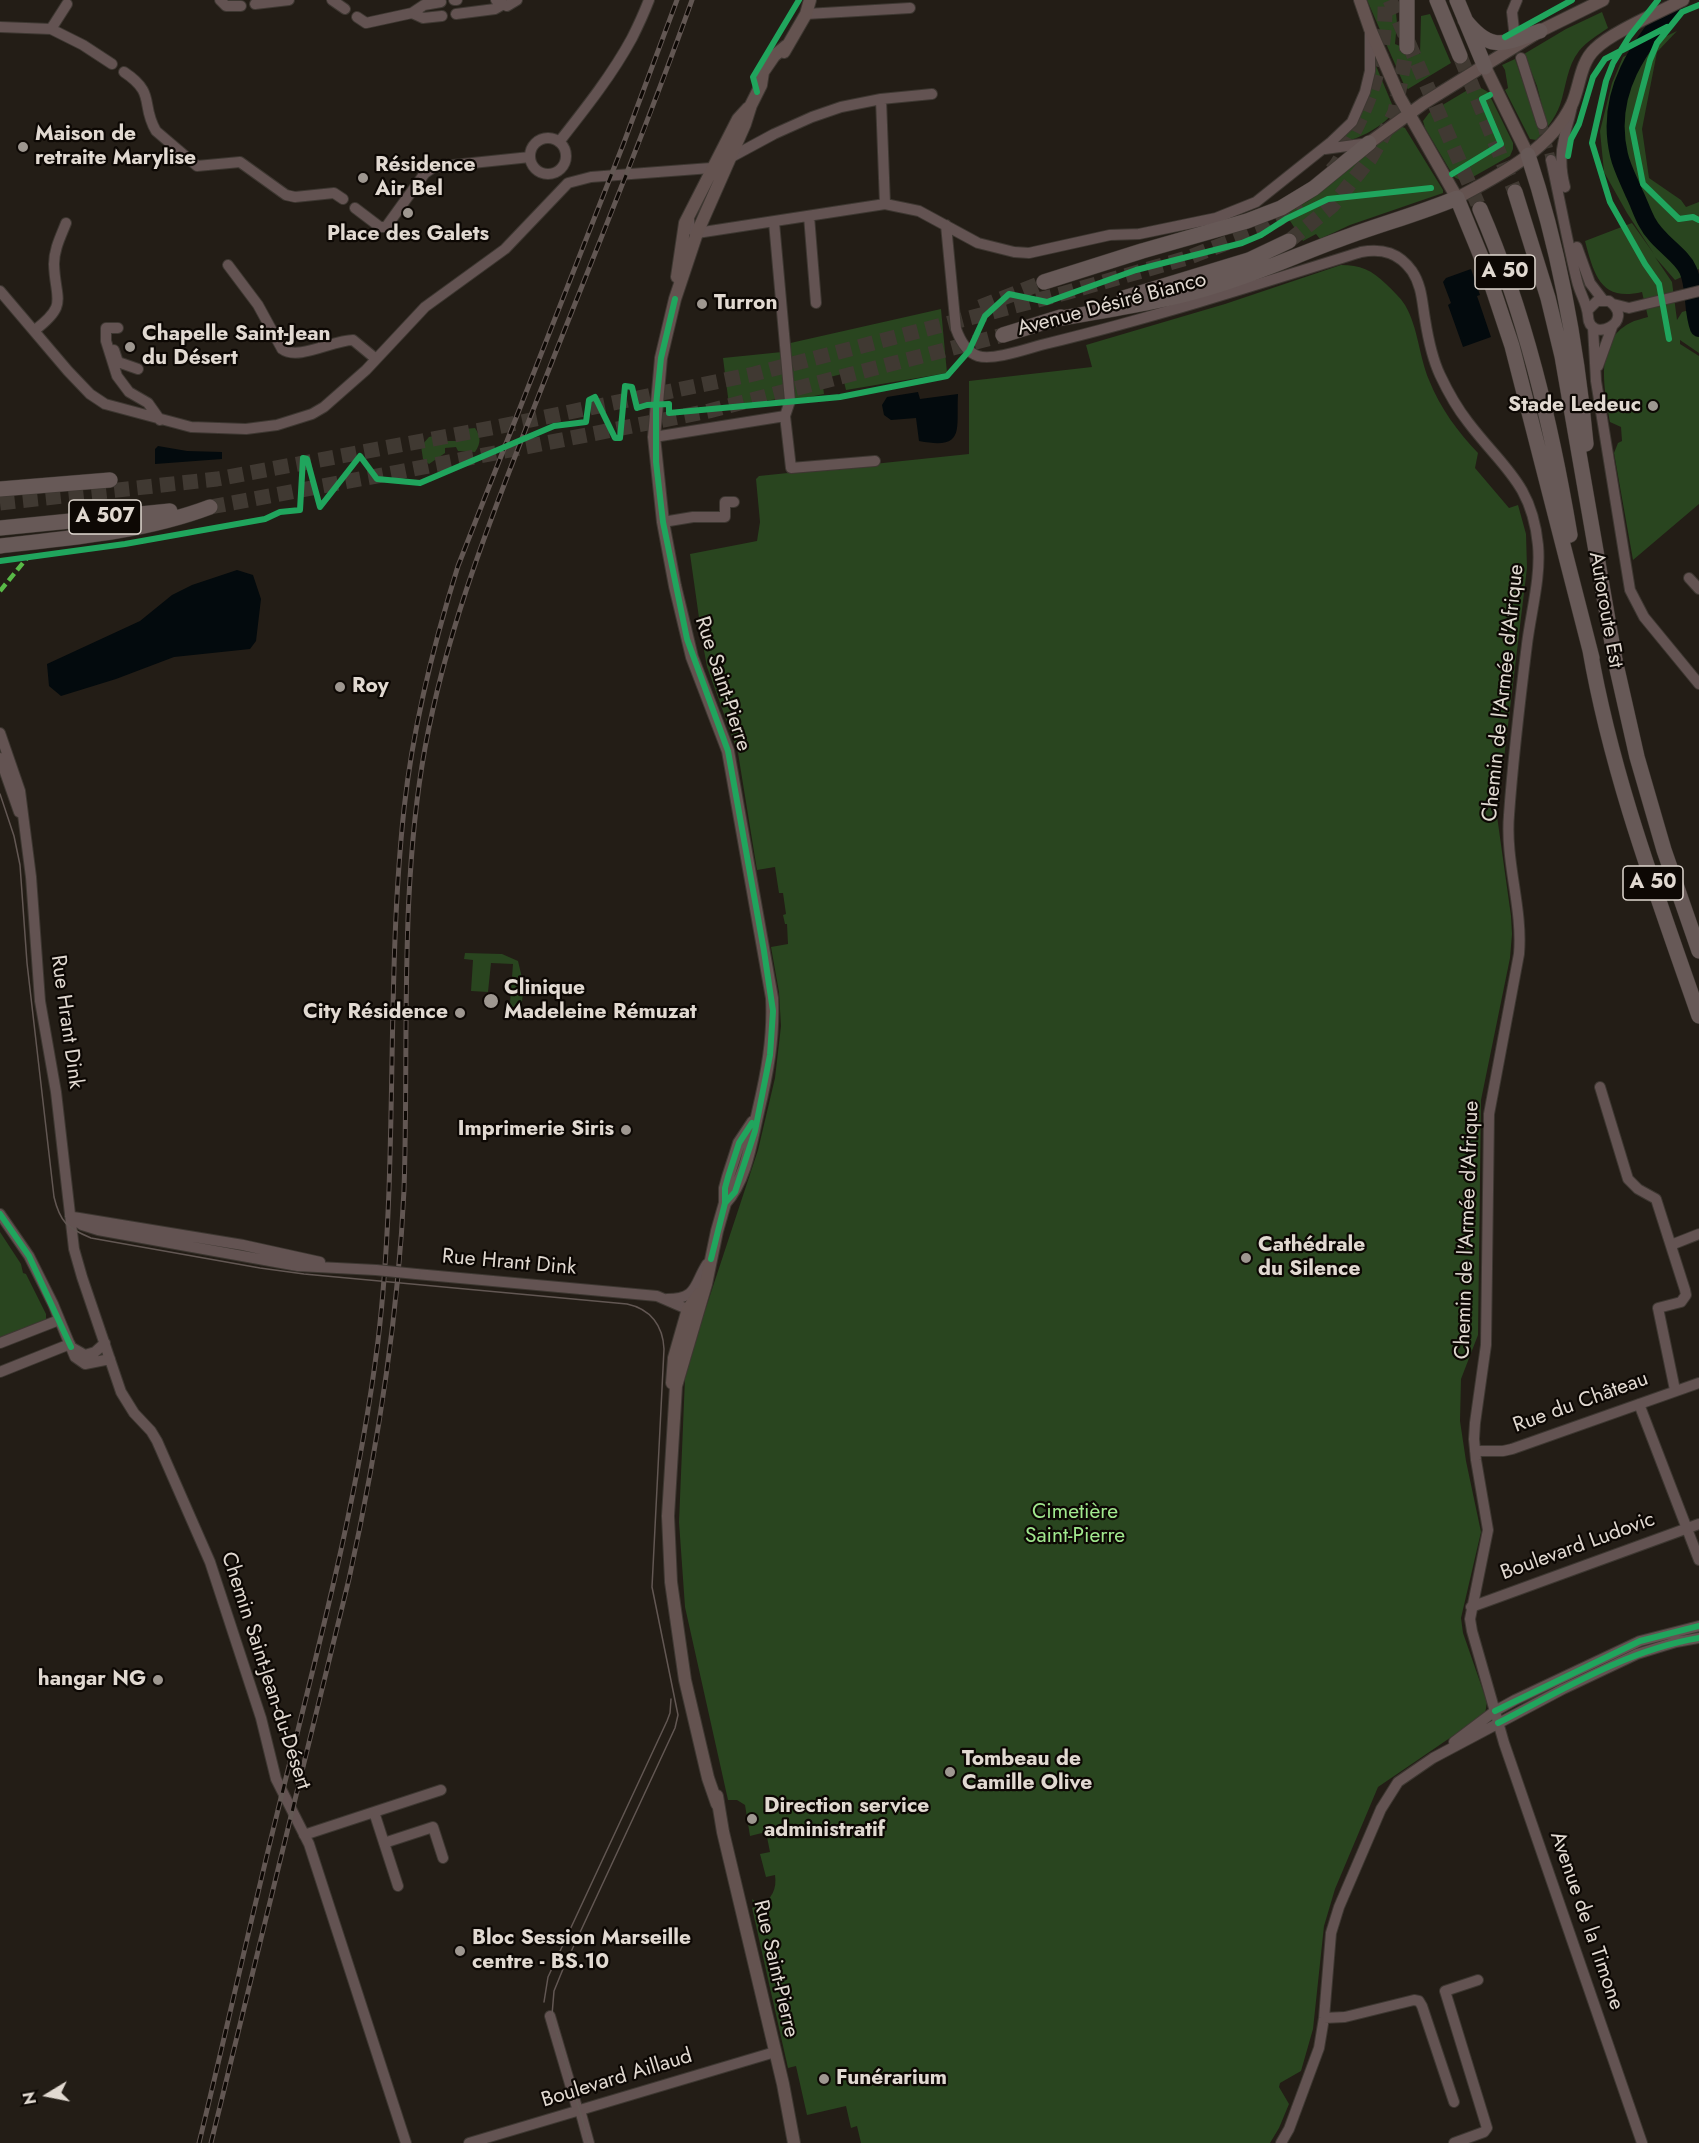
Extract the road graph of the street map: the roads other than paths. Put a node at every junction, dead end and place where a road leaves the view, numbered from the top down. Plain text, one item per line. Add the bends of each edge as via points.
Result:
1 (220, 0) edge
2 (289, 0) edge
3 (332, 0) edge
4 (636, 0) edge
5 (810, 0) edge
6 (1360, 0) edge
7 (1407, 0) edge
8 (1437, 0) edge
9 (1457, 0) edge
10 (1517, 0) edge
11 (1683, 0) edge
12 (519, 1) edge
13 (1601, 1) edge
14 (499, 2) edge
15 (648, 2) edge
16 (441, 3) dead end
17 (67, 4) dead end
18 (255, 4) dead end
19 (242, 6) dead end
20 (910, 8) dead end
21 (345, 9) dead end
22 (412, 13) junction
23 (456, 14) dead end
24 (806, 14) junction
25 (442, 16) dead end
26 (357, 17) dead end
27 (1465, 20) junction
28 (0, 27) edge
29 (51, 29) junction
30 (1370, 29) junction
31 (1514, 30) dead end
32 (1540, 31) junction
33 (1407, 47) tunnel mouth
34 (1460, 56) tunnel mouth
35 (1521, 58) dead end
36 (112, 64) dead end
37 (1485, 67) junction
38 (124, 72) dead end
39 (932, 94) dead end
40 (881, 99) junction
41 (1572, 104) junction
42 (751, 105) junction
43 (1409, 113) junction
44 (1542, 124) tunnel mouth
45 (559, 142) junction
46 (1369, 142) junction
47 (1322, 149) junction
48 (1527, 155) junction
49 (530, 157) junction
50 (1551, 160) tunnel mouth
51 (727, 161) junction
52 (711, 168) junction
53 (558, 172) junction
54 (568, 183) junction
55 (1515, 192) tunnel mouth
56 (1456, 198) junction
57 (343, 200) dead end
58 (885, 204) junction
59 (354, 208) dead end
60 (1480, 209) tunnel mouth
61 (689, 215) junction
62 (809, 216) junction
63 (774, 222) junction
64 (66, 223) dead end
65 (946, 225) junction
66 (697, 233) junction
67 (1289, 241) tunnel mouth
68 (1390, 253) joint
69 (228, 266) dead end
70 (1044, 282) tunnel mouth
71 (0, 291) edge
72 (1699, 291) edge
73 (675, 299) junction
74 (1603, 300) junction
75 (816, 303) dead end
76 (1614, 304) junction
77 (1629, 308) junction
78 (1588, 310) junction
79 (1051, 320) junction
80 (1615, 322) junction
81 (1593, 327) junction
82 (118, 328) dead end
83 (35, 330) junction
84 (1003, 335) tunnel mouth
85 (106, 341) junction
86 (376, 359) junction
87 (138, 369) dead end
88 (1596, 372) junction
89 (785, 416) junction
90 (160, 420) junction
91 (654, 437) junction
92 (874, 461) dead end
93 (110, 480) dead end
94 (0, 489) edge
95 (734, 502) dead end
96 (663, 522) junction
97 (0, 528) edge
98 (0, 546) edge
99 (1599, 576) junction
100 (1689, 578) dead end
101 (1699, 589) edge
102 (1592, 658) junction
103 (1699, 684) edge
104 (0, 733) edge
105 (0, 758) edge
106 (26, 832) junction
107 (1699, 951) edge
108 (1699, 1016) edge
109 (1600, 1087) dead end
110 (0, 1214) edge
111 (70, 1216) junction
112 (1699, 1234) edge
113 (1671, 1245) junction
114 (711, 1259) junction
115 (666, 1299) junction
116 (693, 1311) junction
117 (59, 1320) junction
118 (0, 1343) edge
119 (105, 1343) junction
120 (70, 1346) junction
121 (110, 1359) junction
122 (0, 1372) edge
123 (1699, 1383) edge
124 (1676, 1390) junction
125 (1639, 1404) junction
126 (1475, 1451) junction
127 (1699, 1524) edge
128 (1687, 1529) junction
129 (1699, 1560) edge
130 (1471, 1607) junction
131 (1699, 1626) edge
132 (1699, 1638) edge
133 (1614, 1659) junction
134 (1495, 1712) junction
135 (1498, 1723) junction
136 (1433, 1758) junction
137 (441, 1790) dead end
138 (374, 1812) junction
139 (304, 1835) junction
140 (384, 1843) junction
141 (443, 1858) dead end
142 (398, 1886) dead end
143 (1478, 1980) dead end
144 (549, 2016) dead end
145 (1324, 2018) junction
146 (775, 2052) junction
147 (1454, 2102) dead end
148 (579, 2111) junction
149 (791, 2142) edge
150 (406, 2143) edge
151 (469, 2143) edge
152 (589, 2143) edge
153 (1281, 2143) edge
154 (1454, 2143) edge
155 (1642, 2143) edge

1 - 19 street via 226,6
2 - 18 street
3 - 21 street
4 - 15 street
5 - 24 main road
6 - 30 main road
7 - 33 highway
8 - 34 highway
9 - 27 highway
10 - 31 street via 1512,12
11 - 41 main road via 1593,50
12 - 14 street via 507,6
13 - 32 main road
14 - 23 street via 495,9
15 - 45 street via 619,59
16 - 22 street via 424,5
17 - 29 street
20 - 24 street
22 - 25 street via 423,18
22 - 26 street via 366,22
24 - 42 main road via 763,72
27 - 32 highway via 1482,39 1495,43
27 - 37 highway
28 - 29 street
29 - 36 street
30 - 43 main road
30 - 47 street via 1370,71 1358,111 1352,122
32 - 37 main road
35 - 44 street
37 - 43 main road
37 - 48 main road
38 - 57 street via 138,81 145,92 156,131 197,166 240,162 286,195 334,194
39 - 40 street
40 - 51 street via 812,117
40 - 58 street
41 - 48 main road via 1551,136
41 - 74 street via 1561,155 1562,175 1578,256
42 - 51 main road, Rue Saint-Pierre
42 - 52 main road, Rue Saint-Pierre via 738,119
43 - 46 main road
43 - 56 main road
45 - 49 street via 540,140 534,144
45 - 53 street via 566,162
46 - 47 street
46 - 70 highway via 1314,188 1281,208
47 - 65 street via 1256,202 1216,218 1163,230 1110,235 1029,253 978,243
48 - 56 main road
48 - 99 highway via 1544,208 1572,334
49 - 53 street via 539,172
49 - 59 street via 434,167 425,173 386,227 380,227
50 - 78 street via 1577,284
51 - 52 street
51 - 66 main road, Rue Saint-Pierre
52 - 54 street via 591,177
52 - 61 main road, Rue Saint-Pierre
53 - 54 street
54 - 86 street via 505,249 425,307
55 - 99 highway, Autoroute Est / A 50 via 1562,356
56 - 79 highway via 1222,284
56 - 102 highway via 1487,271 1512,346
58 - 62 street
58 - 65 street via 919,211
60 - 102 highway, Autoroute Est / A 50 via 1527,337 1557,461
61 - 66 street via 690,227
61 - 73 main road, Rue Saint-Pierre via 681,244
62 - 63 street
62 - 75 street
63 - 66 street
63 - 89 street via 789,401
64 - 83 street via 54,263 57,306
65 - 68 street, Avenue Désiré Bianco via 956,329 969,351 980,356 1080,336 1210,301 1361,252 1377,249
66 - 73 main road, Rue Saint-Pierre
67 - 79 highway via 1249,260
68 - 126 street, Chemin de l'Armée d'Afrique via 1412,270 1419,282 1429,342 1439,373 1467,422 1524,493 1538,546 1509,816 1521,934 1489,1114 1486,1345
69 - 86 street via 258,305 286,352 298,353 353,340
71 - 83 street
72 - 77 street
73 - 91 main road, Rue Saint-Pierre via 657,384
74 - 76 street
74 - 78 street
76 - 77 street
76 - 80 street
77 - 80 street
78 - 81 street
79 - 84 highway
80 - 81 street via 1603,330
80 - 88 street
81 - 88 street
82 - 85 street via 106,328
83 - 90 street via 90,394 112,406
85 - 87 street via 118,362
85 - 90 street via 117,376 129,392 148,403
86 - 90 street via 324,407 295,420 246,429 191,428
88 - 103 street via 1630,590 1644,617
89 - 91 street
89 - 92 street via 791,468
91 - 96 main road, Rue Saint-Pierre
93 - 94 highway
95 - 96 street via 725,502 725,521
96 - 114 main road, Rue Saint-Pierre via 687,639 728,751 772,998 772,1040 755,1131 735,1192 725,1203
97 - 98 highway, A 507 via 210,507 182,517 80,537
99 - 107 highway, Autoroute Est / A 50 via 1637,758
100 - 101 street
102 - 108 highway, Autoroute Est / A 50 via 1604,720 1634,828
104 - 106 street, Rue Hrant Dink via 20,791
105 - 106 street, Rue Hrant Dink
106 - 111 street, Rue Hrant Dink via 40,1001 56,1092
109 - 113 street via 1626,1174 1638,1189 1656,1199
110 - 117 street via 29,1256
111 - 115 street, Rue Hrant Dink, bridge via 243,1245 347,1269
111 - 119 street, Chemin Saint-Jean-du-Désert via 80,1271
112 - 113 street
113 - 124 street via 1686,1295 1681,1302 1658,1311
114 - 115 street, Rue Hrant Dink via 692,1292
114 - 116 main road, Rue Saint-Pierre via 706,1284
115 - 116 street, Rue Hrant Dink
116 - 146 main road, Rue Saint-Pierre via 674,1410 668,1516 671,1582 685,1680
117 - 118 street
117 - 120 street
119 - 120 street via 96,1352 85,1355
119 - 121 street, Chemin Saint-Jean-du-Désert
120 - 121 street via 75,1357 85,1364
120 - 122 street
121 - 139 street, Chemin Saint-Jean-du-Désert via 127,1403 157,1441 210,1562 261,1718 276,1779
123 - 124 street, Rue du Château
124 - 125 street, Rue du Château
125 - 126 street, Rue du Château via 1512,1449
125 - 128 street
126 - 130 street, Chemin de l'Armée d'Afrique via 1488,1530
127 - 128 street, Boulevard Ludovic
128 - 129 street
128 - 130 street, Boulevard Ludovic
130 - 134 street, Chemin de l'Armée d'Afrique via 1472,1630
131 - 133 street via 1652,1636
132 - 133 street
133 - 134 street
133 - 135 street
134 - 135 street, Avenue de la Timone
134 - 136 street
135 - 136 street
135 - 155 street, Avenue de la Timone
136 - 145 street via 1398,1782 1381,1809 1347,1886 1332,1933
137 - 138 street
138 - 139 street
138 - 140 street
139 - 150 street, Chemin Saint-Jean-du-Désert
140 - 141 street via 433,1827
140 - 142 street
143 - 154 street via 1445,1991 1487,2128
144 - 148 street
145 - 147 street via 1419,2001
145 - 153 street via 1319,2048
146 - 148 street, Boulevard Aillaud
146 - 149 main road, Rue Saint-Pierre
148 - 151 street, Boulevard Aillaud
148 - 152 street

